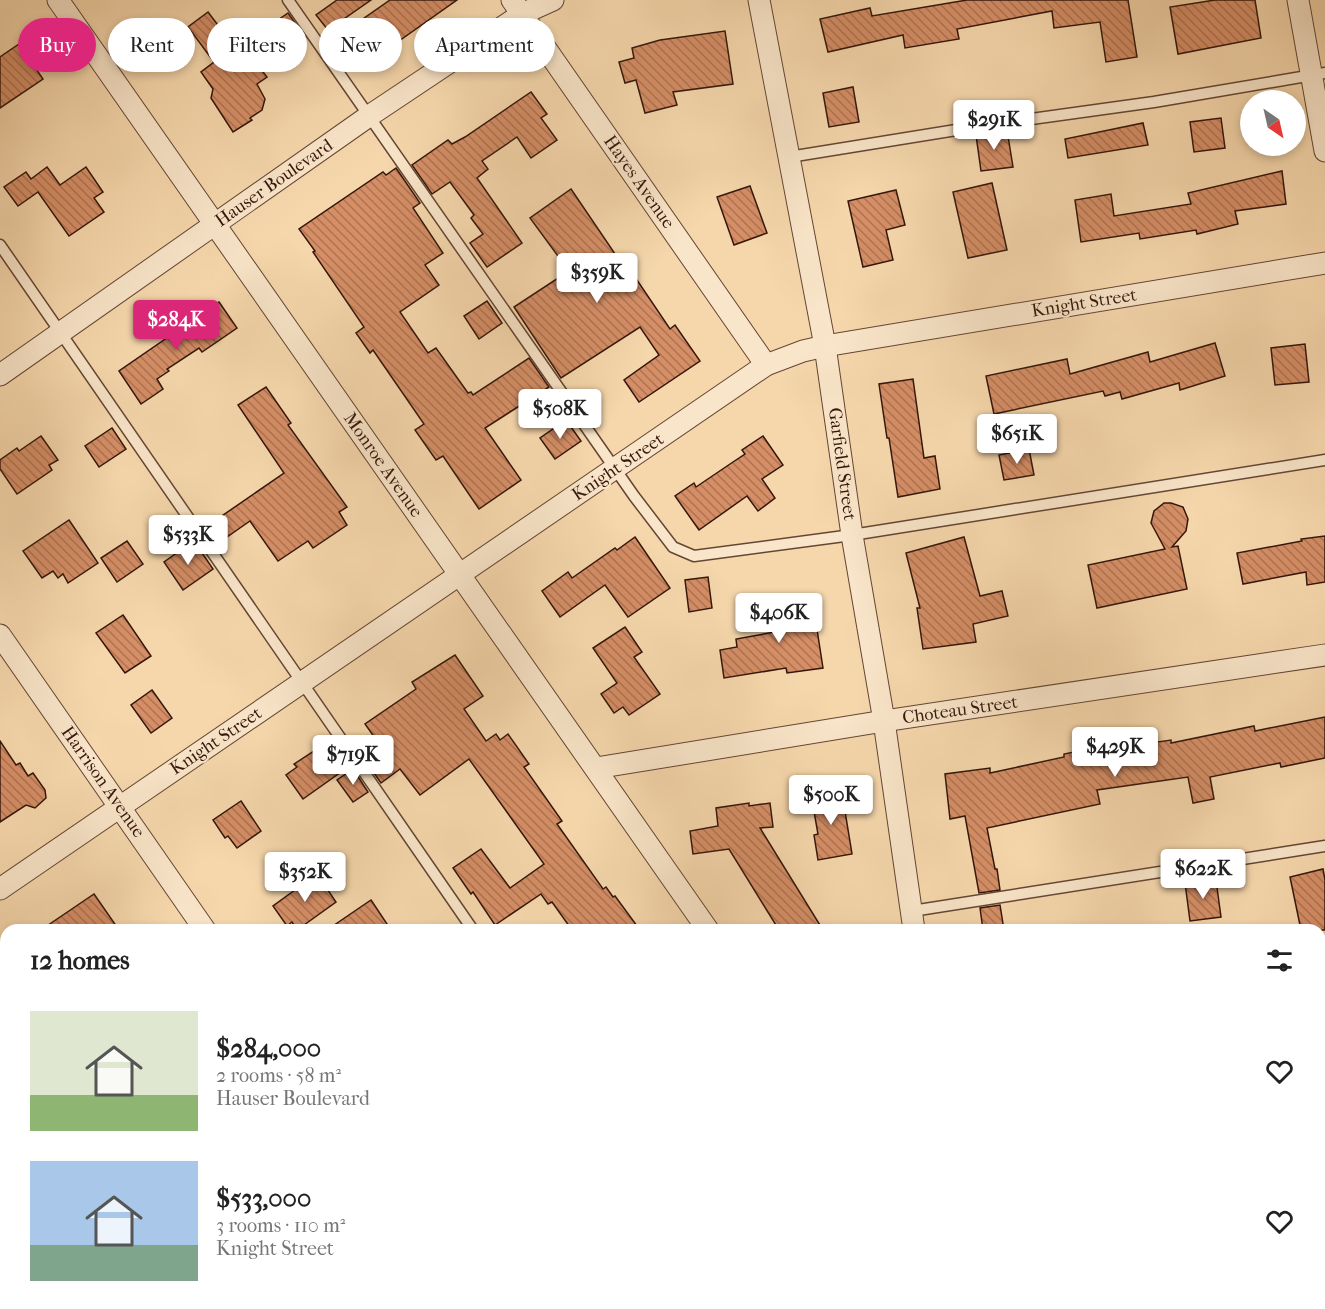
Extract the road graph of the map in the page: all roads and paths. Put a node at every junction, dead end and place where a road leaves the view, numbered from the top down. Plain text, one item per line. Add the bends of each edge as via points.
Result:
1 (58, 0) edge
2 (288, 0) edge
3 (553, 0) edge
4 (759, 0) edge
5 (1298, 0) edge
6 (517, 7) edge
7 (1318, 74) edge
8 (369, 116) junction
9 (1325, 151) edge
10 (789, 157) junction
11 (216, 224) junction
12 (0, 245) edge
13 (1325, 263) edge
14 (60, 333) junction
15 (825, 346) junction
16 (766, 365) junction
17 (0, 375) edge
18 (1325, 460) edge
19 (615, 469) junction
20 (852, 535) junction
21 (459, 575) junction
22 (0, 635) edge
23 (1325, 656) edge
24 (302, 682) junction
25 (884, 721) junction
26 (596, 768) junction
27 (120, 807) junction
28 (1325, 846) edge
29 (0, 890) edge
30 (913, 920) edge
31 (201, 924) edge
32 (469, 924) edge
33 (704, 924) edge

1 - 11 street, Monroe Avenue
2 - 8 lane
3 - 6 street, Hauser Boulevard
4 - 10 street, Garfield Street
5 - 7 street
6 - 8 street, Hauser Boulevard
6 - 16 street, Hayes Avenue
7 - 9 street
7 - 10 lane
8 - 11 street, Hauser Boulevard
8 - 19 lane
10 - 15 street, Garfield Street
11 - 14 street, Hauser Boulevard
11 - 21 street, Monroe Avenue
12 - 14 lane
13 - 15 street, Knight Street
14 - 17 street, Hauser Boulevard
14 - 24 lane
15 - 16 street, Knight Street
15 - 20 street, Garfield Street
16 - 19 street, Knight Street
18 - 20 lane
19 - 20 lane via 661,534 673,547 694,556
19 - 21 street, Knight Street
20 - 25 street, Garfield Street
21 - 24 street, Knight Street
21 - 26 street, Monroe Avenue
22 - 27 street, Harrison Avenue
23 - 25 street, Choteau Street
24 - 27 street, Knight Street
24 - 32 lane
25 - 26 street, Choteau Street
25 - 30 street, Garfield Street
26 - 33 street, Monroe Avenue
27 - 29 street, Knight Street
27 - 31 street, Harrison Avenue
28 - 30 lane

